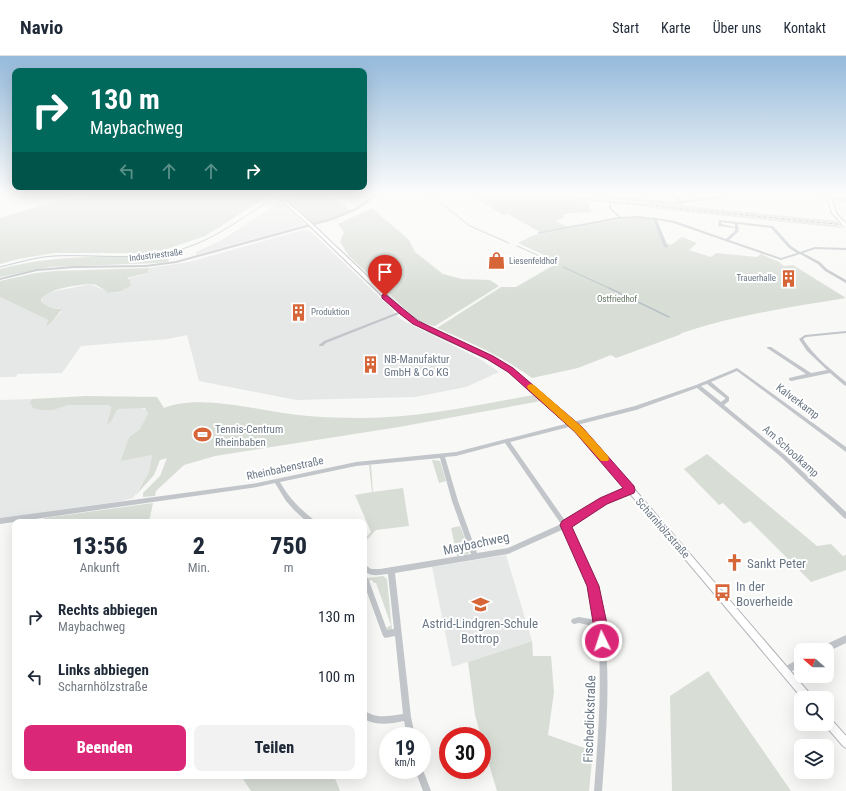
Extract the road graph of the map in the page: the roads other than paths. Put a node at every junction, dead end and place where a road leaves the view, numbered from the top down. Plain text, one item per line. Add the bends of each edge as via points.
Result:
1 (299, 228) edge
2 (314, 228) edge
3 (564, 228) edge
4 (658, 228) edge
5 (693, 228) edge
6 (738, 228) edge
7 (773, 228) edge
8 (539, 233) dead end
9 (727, 240) junction
10 (666, 247) dead end
11 (846, 249) edge
12 (800, 253) junction
13 (0, 279) edge
14 (846, 282) edge
15 (402, 312) junction
16 (846, 332) edge
17 (321, 345) dead end
18 (769, 348) dead end
19 (831, 371) junction
20 (810, 376) junction
21 (791, 380) dead end
22 (708, 382) junction
23 (846, 384) edge
24 (698, 386) junction
25 (721, 404) junction
26 (572, 424) junction
27 (506, 441) junction
28 (846, 450) edge
29 (442, 456) junction
30 (277, 482) junction
31 (630, 490) junction
32 (846, 516) edge
33 (12, 519) edge
34 (14, 519) edge
35 (308, 519) edge
36 (0, 521) edge
37 (566, 525) junction
38 (475, 557) junction
39 (367, 570) edge
40 (391, 570) junction
41 (367, 583) edge
42 (574, 622) dead end
43 (600, 624) junction
44 (398, 632) junction
45 (846, 639) edge
46 (834, 645) edge
47 (794, 666) edge
48 (784, 671) junction
49 (802, 691) edge
50 (367, 716) edge
51 (407, 717) junction
52 (409, 727) edge
53 (834, 729) edge
54 (846, 743) edge
55 (422, 779) edge
56 (427, 791) edge
57 (598, 791) edge

1 - 13 street, Industriestraße via 176,262 146,266 37,270
2 - 15 main road, Scharnhölzstraße
3 - 8 street
4 - 10 street
5 - 9 street
6 - 9 street
7 - 12 street via 786,243
9 - 12 street via 782,259
11 - 12 street via 815,248
12 - 14 street
15 - 17 street
15 - 26 main road, Scharnhölzstraße via 430,330 501,363
16 - 19 street via 801,338
18 - 20 street
19 - 20 street
19 - 23 street
20 - 21 street
22 - 24 street
22 - 25 street via 727,397
22 - 28 street, Kalverkamp via 737,369
24 - 25 street, Am Schoolkamp
24 - 26 street via 663,400
25 - 32 street, Am Schoolkamp via 783,456
26 - 27 street, Rheinbabenstraße
26 - 31 main road, Scharnhölzstraße
27 - 29 street, Rheinbabenstraße
27 - 37 street, Fischedickstraße
29 - 30 street, Rheinbabenstraße via 356,464
29 - 38 street
30 - 34 street, Rheinbabenstraße
30 - 35 street via 286,500
31 - 37 street, Maybachweg via 603,501
31 - 48 main road, Scharnhölzstraße
33 - 36 street, Rheinbabenstraße
37 - 38 street, Maybachweg via 508,551
37 - 43 street, Fischedickstraße via 593,586
38 - 40 street, Maybachweg
39 - 40 street, Maybachweg
40 - 44 street
41 - 44 street via 385,634
42 - 43 street via 579,620
43 - 57 street, Fischedickstraße via 603,698
44 - 51 street
45 - 46 street
47 - 48 street
48 - 49 main road, Scharnhölzstraße
50 - 51 street via 378,720
51 - 52 street
53 - 54 main road
55 - 56 street

